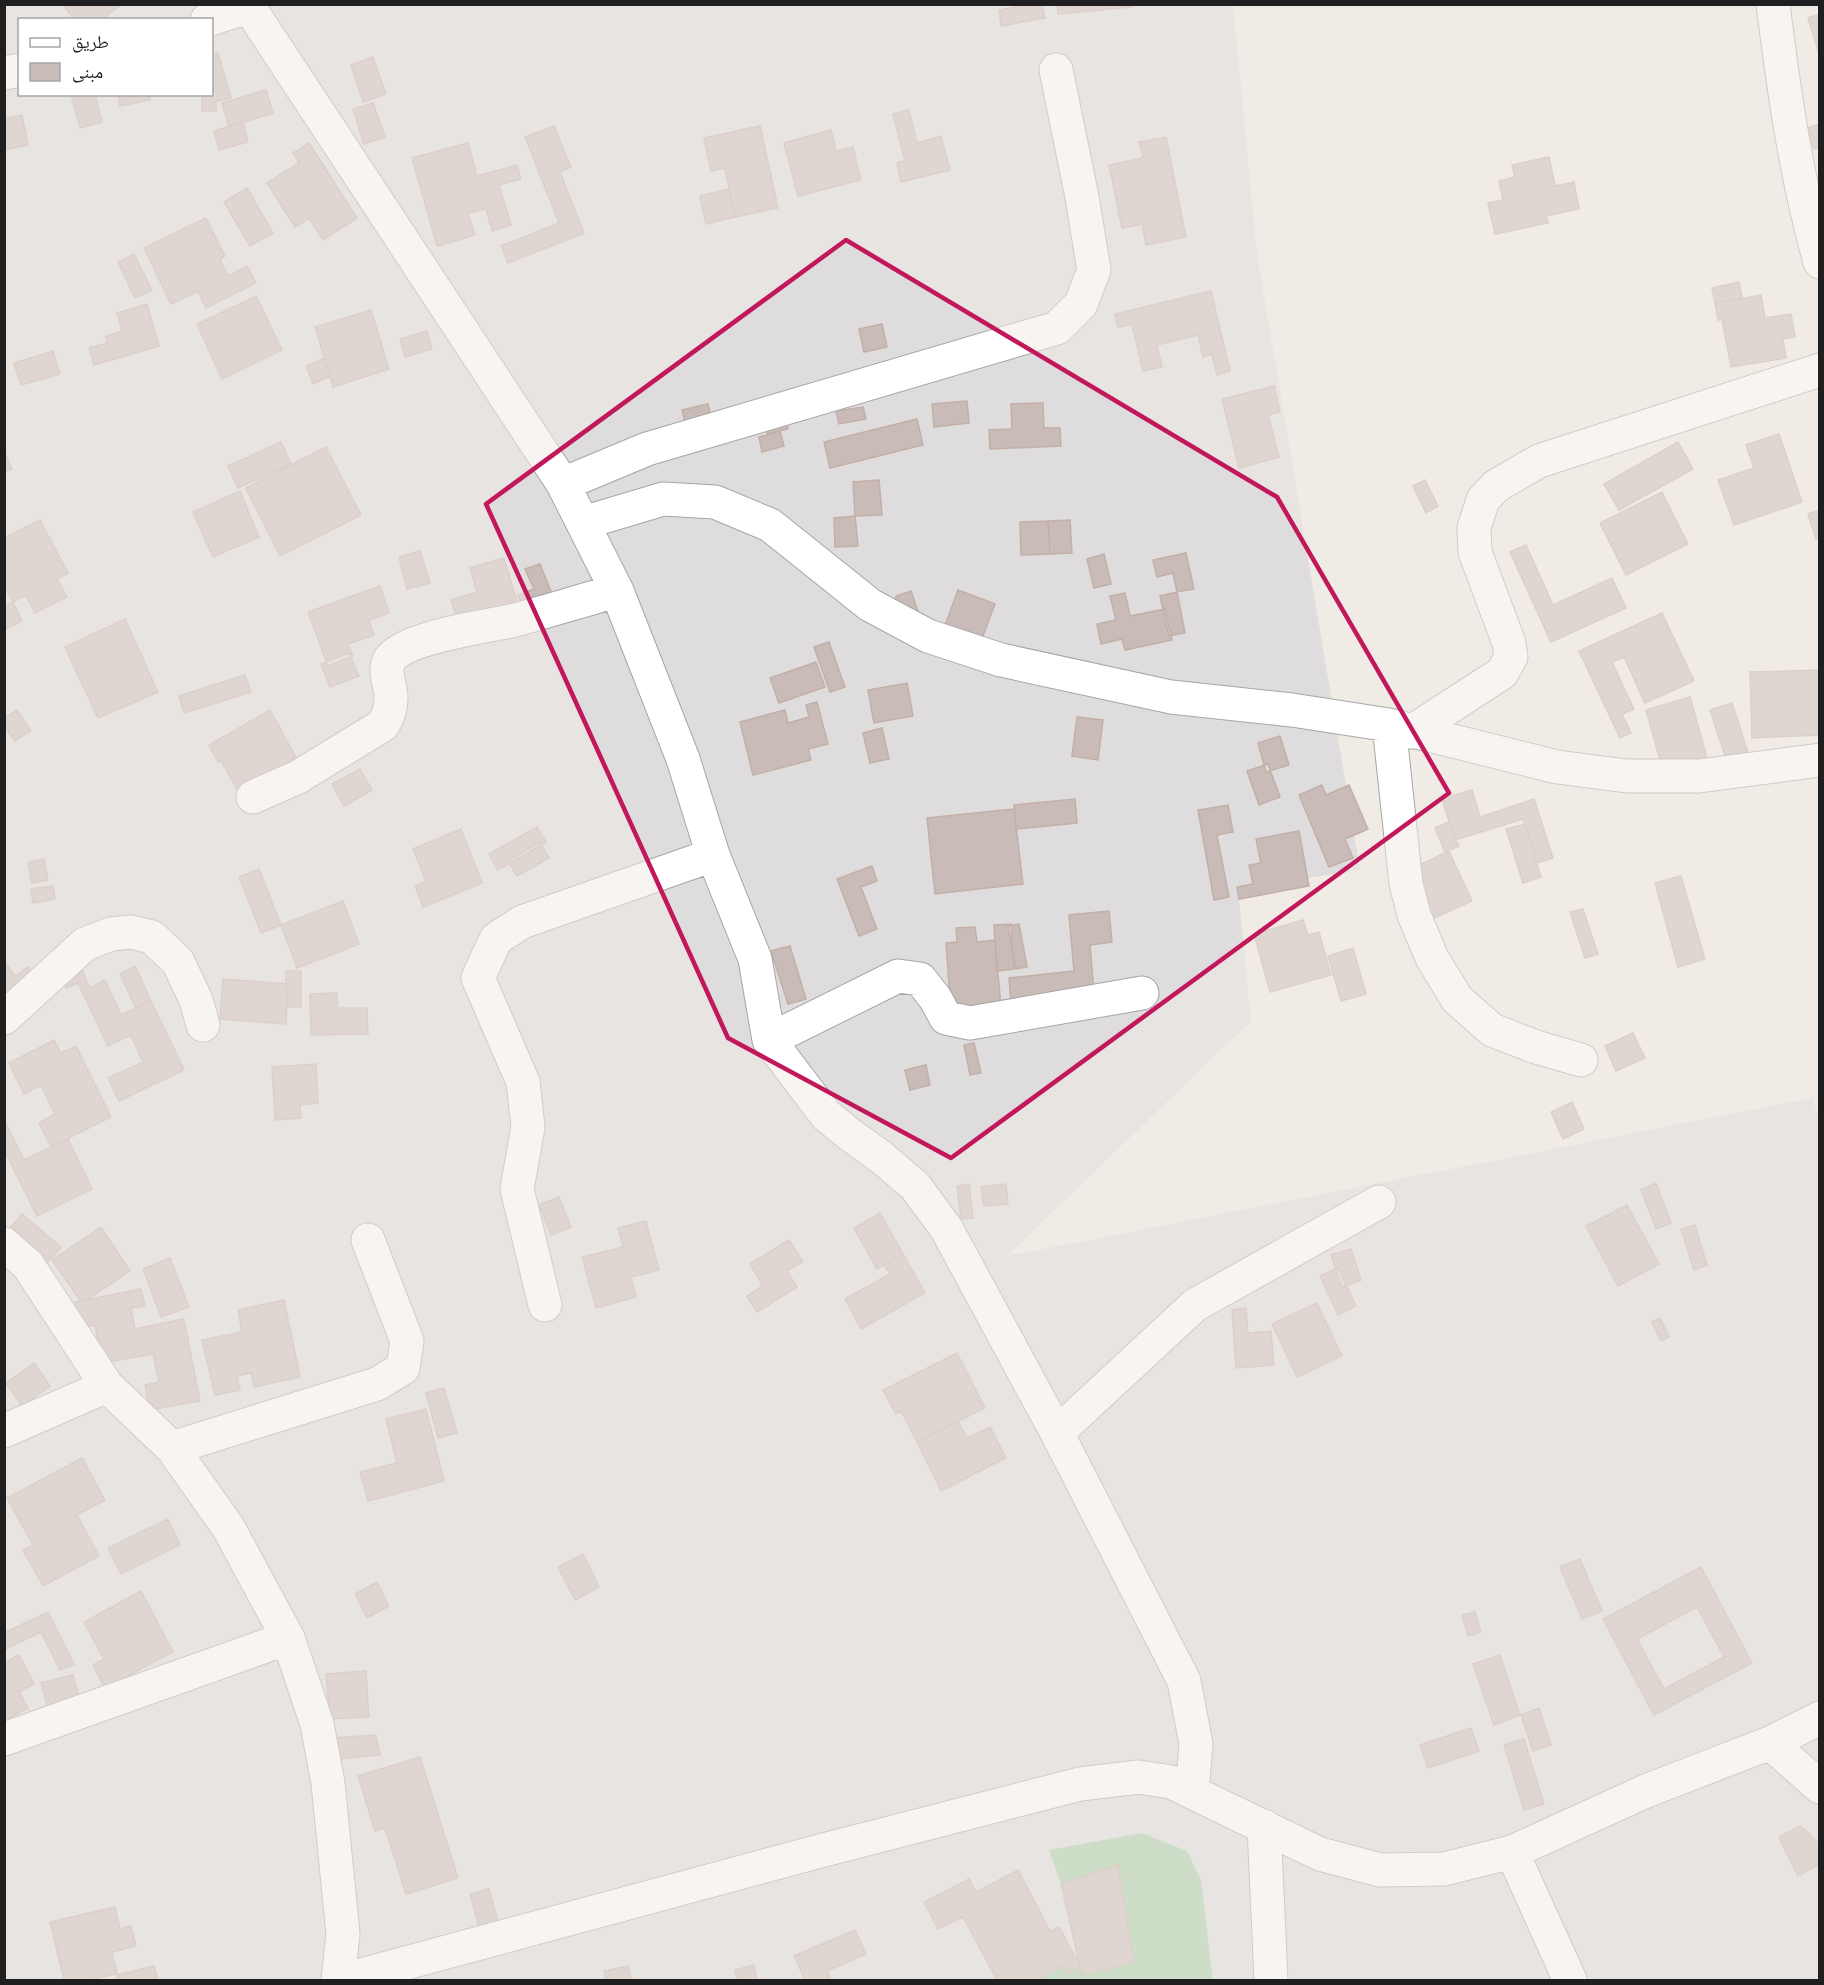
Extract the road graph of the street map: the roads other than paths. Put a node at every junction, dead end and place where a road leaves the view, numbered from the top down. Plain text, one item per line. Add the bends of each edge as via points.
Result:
1 (1773, 4) edge
2 (247, 6) edge
3 (213, 18) edge
4 (1056, 70) dead end
5 (1820, 262) edge
6 (1820, 370) edge
7 (562, 484) junction
8 (583, 523) junction
9 (617, 591) junction
10 (1400, 729) junction
11 (1820, 760) edge
12 (252, 797) dead end
13 (713, 855) junction
14 (1142, 993) dead end
15 (4, 1018) edge
16 (203, 1025) dead end
17 (769, 1040) junction
18 (1581, 1060) dead end
19 (1379, 1202) dead end
20 (368, 1240) dead end
21 (4, 1244) edge
22 (545, 1305) dead end
23 (107, 1386) junction
24 (4, 1431) edge
25 (1058, 1433) junction
26 (172, 1448) junction
27 (288, 1638) junction
28 (1820, 1718) edge
29 (4, 1739) edge
30 (1770, 1743) junction
31 (1820, 1787) edge
32 (1192, 1792) junction
33 (1264, 1826) junction
34 (1512, 1852) junction
35 (338, 1980) edge
36 (343, 1980) edge
37 (1271, 1980) edge
38 (1570, 1980) edge

1 - 5 street via 1788,117 1805,210
2 - 3 street
2 - 7 street
4 - 7 street via 1094,270 1081,304 1057,328 647,449
6 - 10 street via 1539,461 1496,486 1480,509 1474,528 1475,552 1511,657 1502,673
7 - 8 street
8 - 9 street
8 - 10 street via 663,499 715,501 770,525 870,605 928,636 1001,660 1171,697 1292,710
9 - 12 street via 514,620 433,637 397,653 387,668 392,698 383,725 298,777
9 - 13 street via 683,759
10 - 11 street via 1557,767 1627,776 1699,776
10 - 18 street via 1406,884 1432,958 1457,999 1492,1030
13 - 17 street via 755,959
13 - 22 street via 522,922 496,939 478,978 523,1082 528,1127 517,1190
14 - 17 street via 970,1023 946,1018 920,979 898,976
15 - 16 street via 85,944 111,934 131,932 152,937 178,962
17 - 25 street via 826,1114 915,1186 940,1220
19 - 25 street via 1195,1305
20 - 26 street via 407,1341 403,1368 376,1384
21 - 23 street via 28,1265
23 - 24 street
23 - 26 street
25 - 32 street via 1184,1681 1196,1744
26 - 27 street via 228,1527
27 - 29 street
27 - 35 street via 316,1724 328,1783 343,1934
28 - 30 street
30 - 31 street
30 - 34 street via 1646,1791
32 - 33 street
32 - 36 street via 1171,1782 1139,1777 1080,1784
33 - 34 street via 1320,1854 1380,1870 1444,1869
33 - 37 street
34 - 38 street

